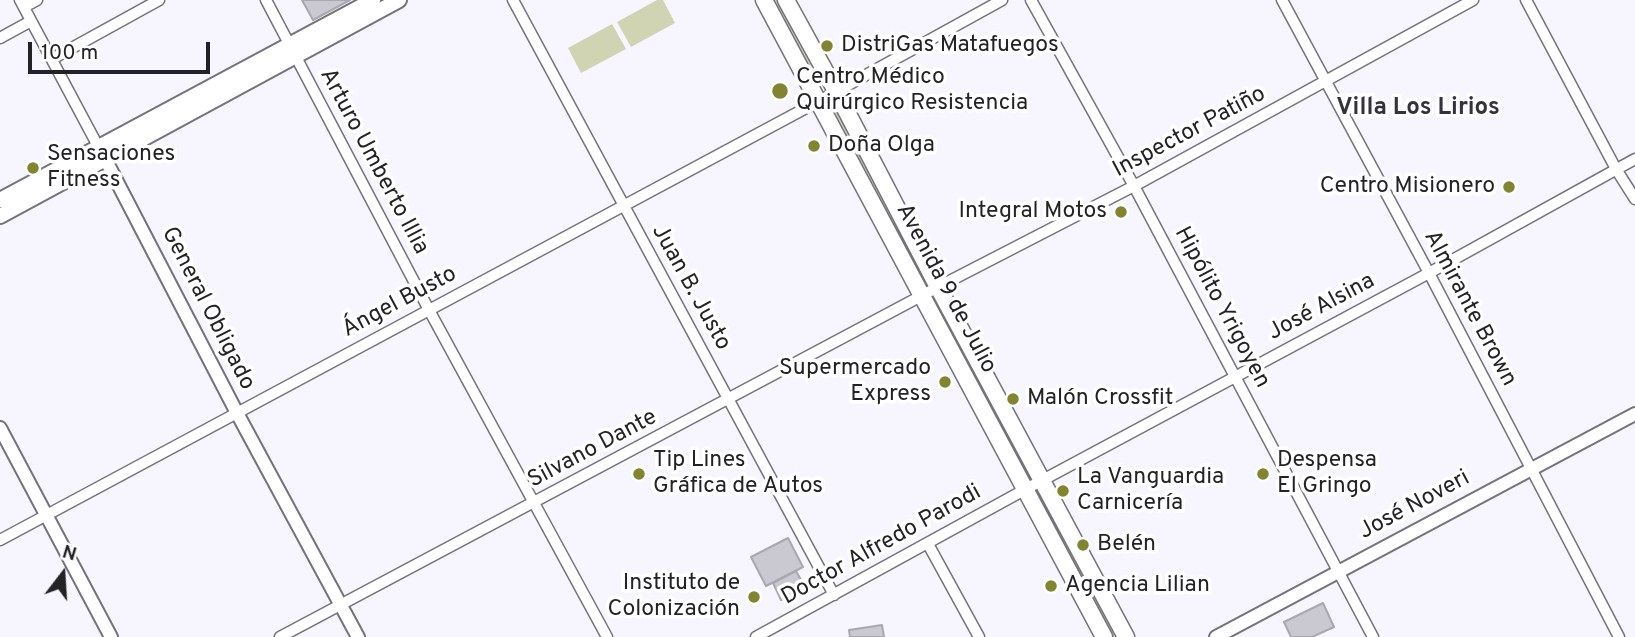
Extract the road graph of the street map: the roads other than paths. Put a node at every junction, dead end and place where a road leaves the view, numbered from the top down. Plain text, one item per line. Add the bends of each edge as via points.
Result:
1 (37, 0) edge
2 (159, 0) edge
3 (266, 0) edge
4 (373, 0) edge
5 (400, 0) edge
6 (513, 0) edge
7 (764, 0) edge
8 (786, 0) edge
9 (1002, 0) edge
10 (1031, 0) edge
11 (1282, 0) edge
12 (1473, 0) edge
13 (1526, 0) edge
14 (22, 4) edge
15 (31, 21) junction
16 (0, 38) edge
17 (293, 50) junction
18 (52, 59) junction
19 (1326, 82) junction
20 (836, 91) junction
21 (819, 101) junction
22 (103, 153) junction
23 (1635, 159) edge
24 (1616, 169) junction
25 (1134, 186) junction
26 (1635, 199) edge
27 (0, 200) edge
28 (623, 206) junction
29 (0, 216) edge
30 (1429, 273) junction
31 (938, 287) junction
32 (923, 296) junction
33 (429, 310) junction
34 (1236, 376) junction
35 (730, 400) junction
36 (237, 414) junction
37 (1635, 414) edge
38 (0, 428) edge
39 (1531, 468) junction
40 (1043, 480) junction
41 (1026, 489) junction
42 (535, 503) junction
43 (47, 516) junction
44 (0, 540) edge
45 (928, 544) junction
46 (1337, 571) junction
47 (834, 595) junction
48 (340, 605) junction
49 (111, 637) edge
50 (280, 637) edge
51 (358, 637) edge
52 (607, 637) edge
53 (756, 637) edge
54 (979, 637) edge
55 (1104, 637) edge
56 (1126, 637) edge
57 (1216, 637) edge
58 (1373, 637) edge
59 (1619, 637) edge

1 - 14 street
2 - 18 street
3 - 17 street, Arturo Umberto Illia
4 - 17 main road
5 - 17 main road
6 - 28 street, Juan B. Justo
7 - 21 main road, Avenida 9 de Julio
8 - 20 main road, Avenida 9 de Julio
9 - 20 street, Ángel Busto
10 - 25 street, Hipólito Yrigoyen
11 - 19 street, Almirante Brown
12 - 19 street, Inspector Patiño
13 - 24 street
14 - 15 street, General Obligado
15 - 16 street
15 - 18 street, General Obligado
17 - 22 main road
17 - 33 street, Arturo Umberto Illia
18 - 22 street, General Obligado
19 - 25 street, Inspector Patiño
19 - 30 street, Almirante Brown
20 - 21 street, Ángel Busto
20 - 31 main road, Avenida 9 de Julio
21 - 28 street, Ángel Busto
21 - 32 main road, Avenida 9 de Julio
22 - 27 main road
22 - 29 main road
22 - 36 street, General Obligado
23 - 24 street, José Alsina
24 - 26 street
24 - 30 street, José Alsina
25 - 31 street, Inspector Patiño
25 - 34 street, Hipólito Yrigoyen
28 - 33 street, Ángel Busto
28 - 35 street, Juan B. Justo
30 - 34 street, José Alsina
30 - 39 street, Almirante Brown
31 - 32 street, Inspector Patiño
31 - 40 main road, Avenida 9 de Julio
32 - 35 street, Silvano Dante
32 - 41 main road, Avenida 9 de Julio
33 - 36 street, Ángel Busto
33 - 42 street, Arturo Umberto Illia
34 - 40 street, José Alsina
34 - 46 street, Hipólito Yrigoyen
35 - 42 street, Silvano Dante
35 - 47 street, Juan B. Justo
36 - 43 street, Ángel Busto
36 - 48 street, General Obligado
37 - 39 street, José Noveri
38 - 43 street
39 - 46 street, José Noveri
39 - 59 street, Almirante Brown
40 - 41 street, José Alsina
40 - 56 main road, Avenida 9 de Julio
41 - 45 street, Doctor Alfredo Parodi
41 - 55 main road, Avenida 9 de Julio
42 - 48 street, Silvano Dante
42 - 52 street, Arturo Umberto Illia
43 - 44 street, Ángel Busto
43 - 49 street
45 - 47 street, Doctor Alfredo Parodi
45 - 54 street
46 - 57 street, José Noveri
46 - 58 street, Hipólito Yrigoyen
47 - 53 street, Doctor Alfredo Parodi
48 - 50 street, Silvano Dante
48 - 51 street, General Obligado

